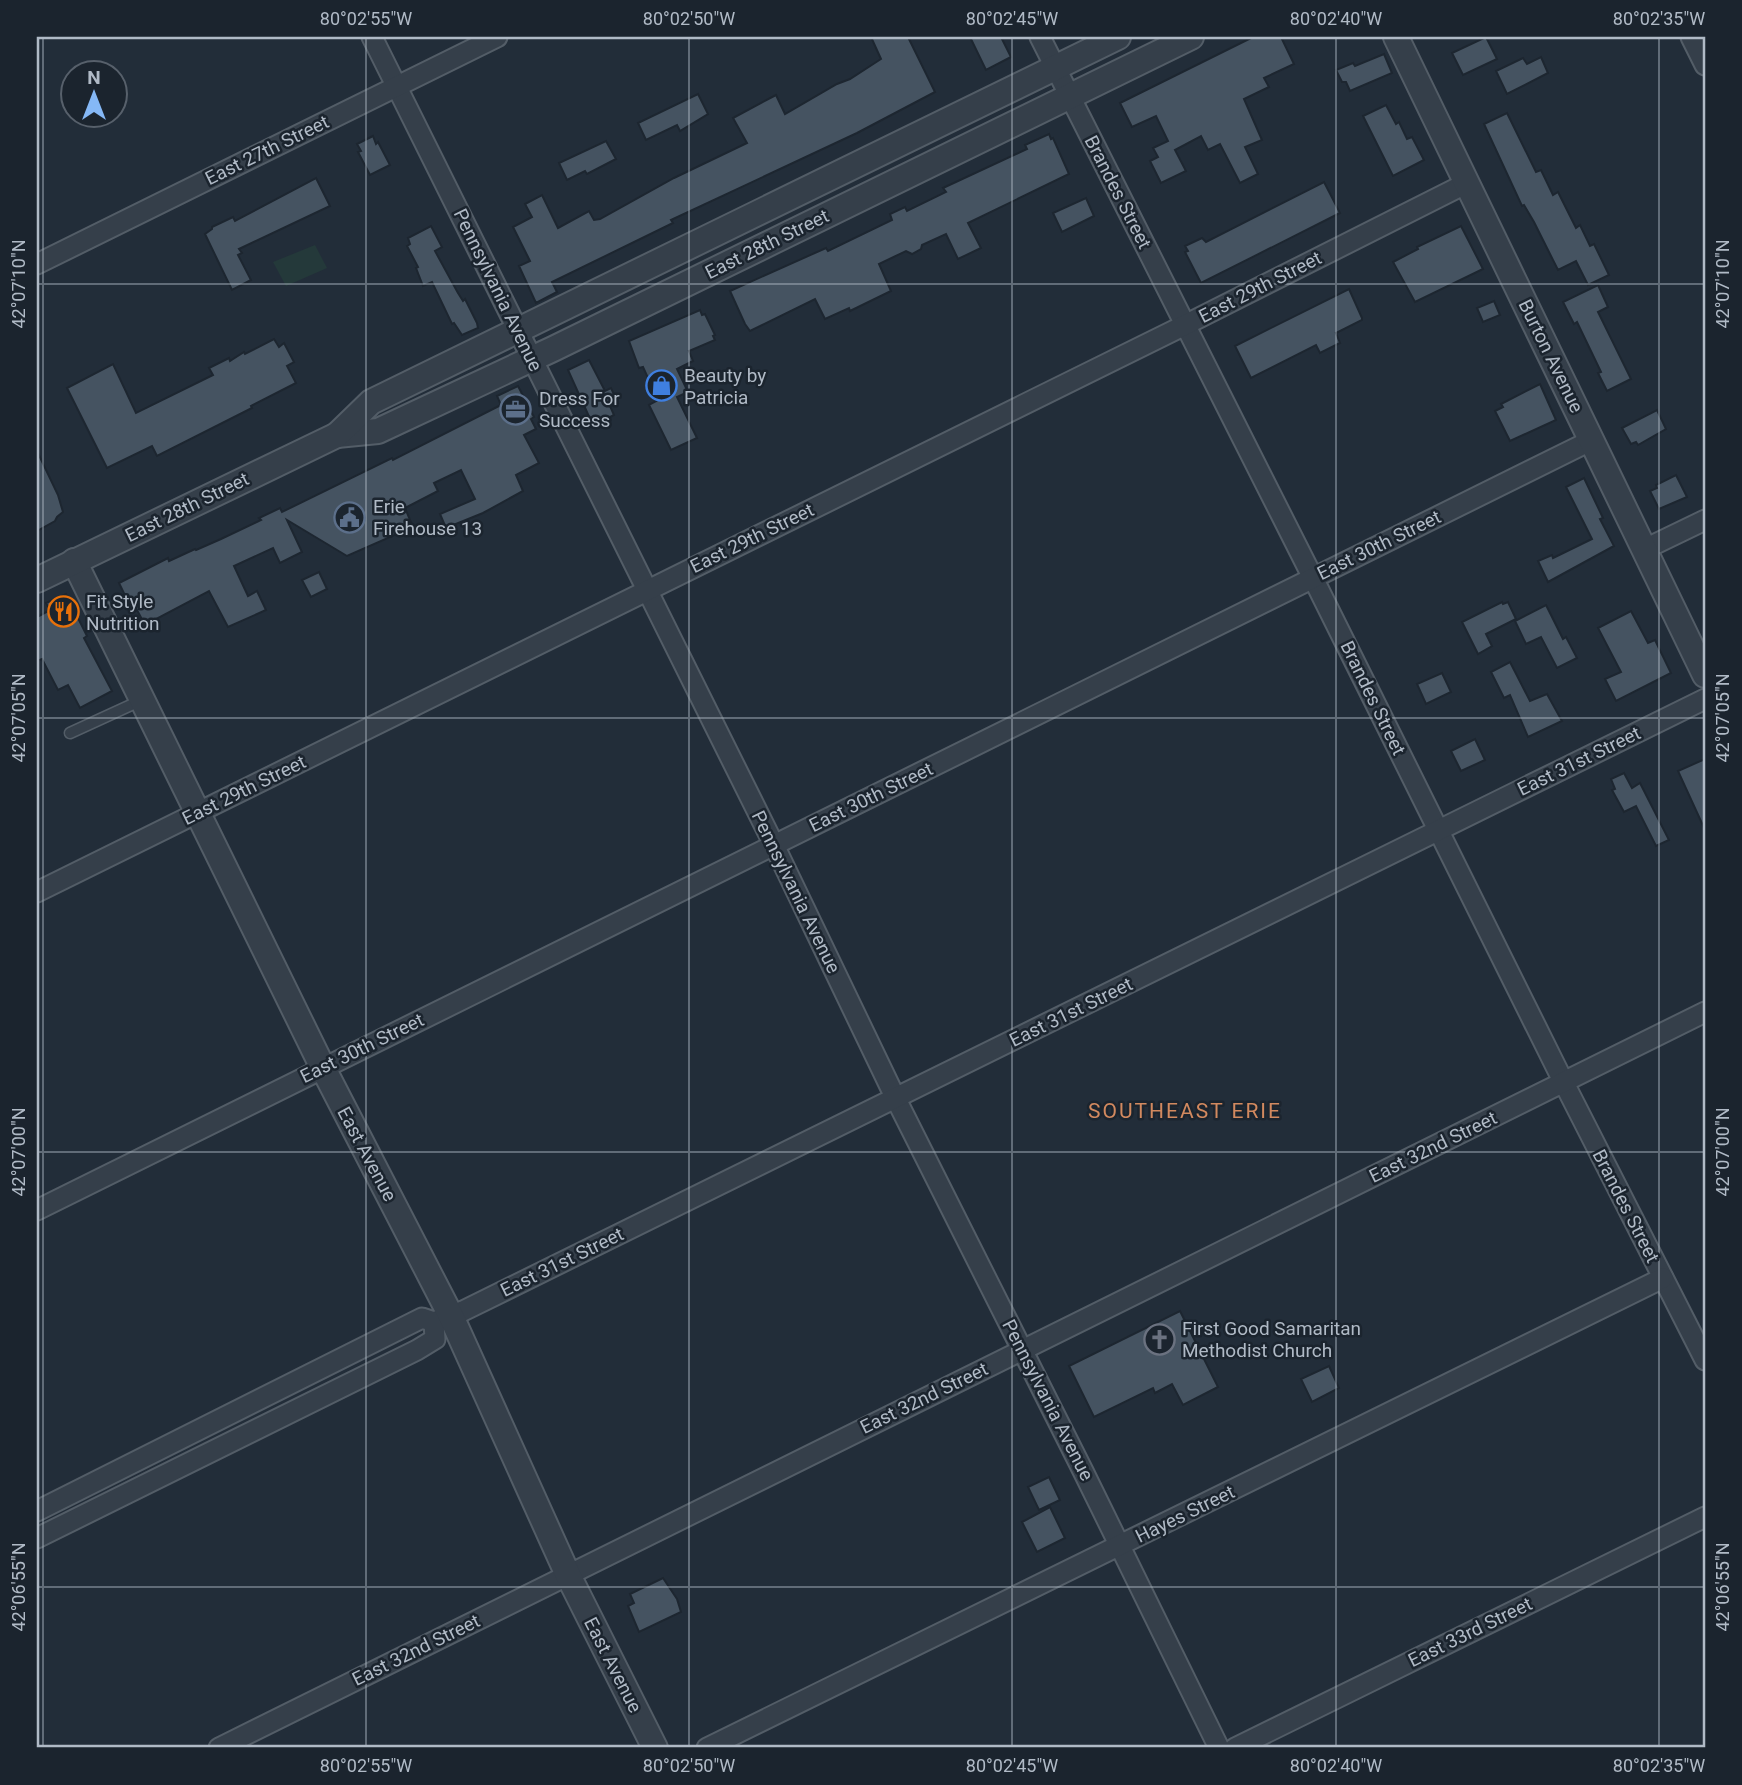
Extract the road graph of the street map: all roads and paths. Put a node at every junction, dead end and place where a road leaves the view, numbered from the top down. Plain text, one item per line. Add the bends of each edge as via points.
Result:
1 (372, 37) edge
2 (496, 37) edge
3 (1040, 37) edge
4 (1118, 37) edge
5 (1191, 37) edge
6 (1396, 37) edge
7 (1691, 37) edge
8 (1705, 65) edge
9 (1056, 68) junction
10 (397, 86) junction
11 (1070, 96) junction
12 (1467, 183) junction
13 (37, 264) edge
14 (1185, 325) junction
15 (518, 331) junction
16 (532, 358) junction
17 (337, 435) junction
18 (1591, 440) junction
19 (1705, 520) edge
20 (1645, 549) junction
21 (74, 561) junction
22 (1313, 578) junction
23 (37, 580) edge
24 (647, 590) junction
25 (1705, 675) edge
26 (1705, 699) edge
27 (143, 700) junction
28 (71, 733) dead end
29 (198, 813) junction
30 (1439, 831) junction
31 (774, 845) junction
32 (37, 892) edge
33 (1705, 1012) edge
34 (323, 1068) junction
35 (1564, 1083) junction
36 (896, 1099) junction
37 (37, 1210) edge
38 (1662, 1278) junction
39 (443, 1319) junction
40 (1023, 1350) junction
41 (1705, 1360) edge
42 (37, 1511) edge
43 (1705, 1517) edge
44 (37, 1538) edge
45 (1120, 1546) junction
46 (568, 1575) junction
47 (219, 1748) edge
48 (655, 1748) edge
49 (707, 1748) edge
50 (1219, 1748) edge
51 (1235, 1748) edge

1 - 10 street, Pennsylvania Avenue
2 - 10 street, East 27th Street
3 - 9 street, Brandes Street
4 - 9 street, East 28th Street
5 - 11 street, East 28th Street
6 - 12 street, Burton Avenue
7 - 8 street
9 - 11 street, Brandes Street
9 - 15 street, East 28th Street
10 - 13 street, East 27th Street
10 - 15 street, Pennsylvania Avenue
11 - 14 street, Brandes Street
11 - 16 street, East 28th Street
12 - 14 street, East 29th Street
12 - 18 street, Burton Avenue
14 - 22 street, Brandes Street
14 - 24 street, East 29th Street
15 - 16 street, Pennsylvania Avenue
15 - 17 street, East 28th Street via 371,402
16 - 17 street, East 28th Street via 378,431
16 - 24 street, Pennsylvania Avenue
17 - 21 street, East 28th Street
18 - 20 street, Burton Avenue
18 - 22 street, East 30th Street
19 - 20 street
20 - 25 street, Burton Avenue
21 - 23 street, East 28th Street
21 - 27 street, East Avenue
22 - 30 street, Brandes Street
22 - 31 street, East 30th Street
24 - 29 street, East 29th Street
24 - 31 street, Pennsylvania Avenue
26 - 30 street, East 31st Street
27 - 28 lane
27 - 29 street, East Avenue
29 - 32 street, East 29th Street
29 - 34 street, East Avenue
30 - 35 street, Brandes Street
30 - 36 street, East 31st Street
31 - 34 street, East 30th Street
31 - 36 street, Pennsylvania Avenue
33 - 35 street, East 32nd Street
34 - 37 street, East 30th Street
34 - 39 street, East Avenue
35 - 38 street, Brandes Street
35 - 40 street, East 32nd Street
36 - 39 street, East 31st Street
36 - 40 street, Pennsylvania Avenue
38 - 41 street, Brandes Street
38 - 45 street, Hayes Street
39 - 42 street, East 31st Street via 422,1318
39 - 44 street via 435,1339 417,1350
39 - 46 street, East Avenue
40 - 45 street, Pennsylvania Avenue
40 - 46 street, East 32nd Street
43 - 51 street, East 33rd Street
45 - 49 street, Hayes Street
45 - 50 street, Pennsylvania Avenue
46 - 47 street, East 32nd Street
46 - 48 street, East Avenue

